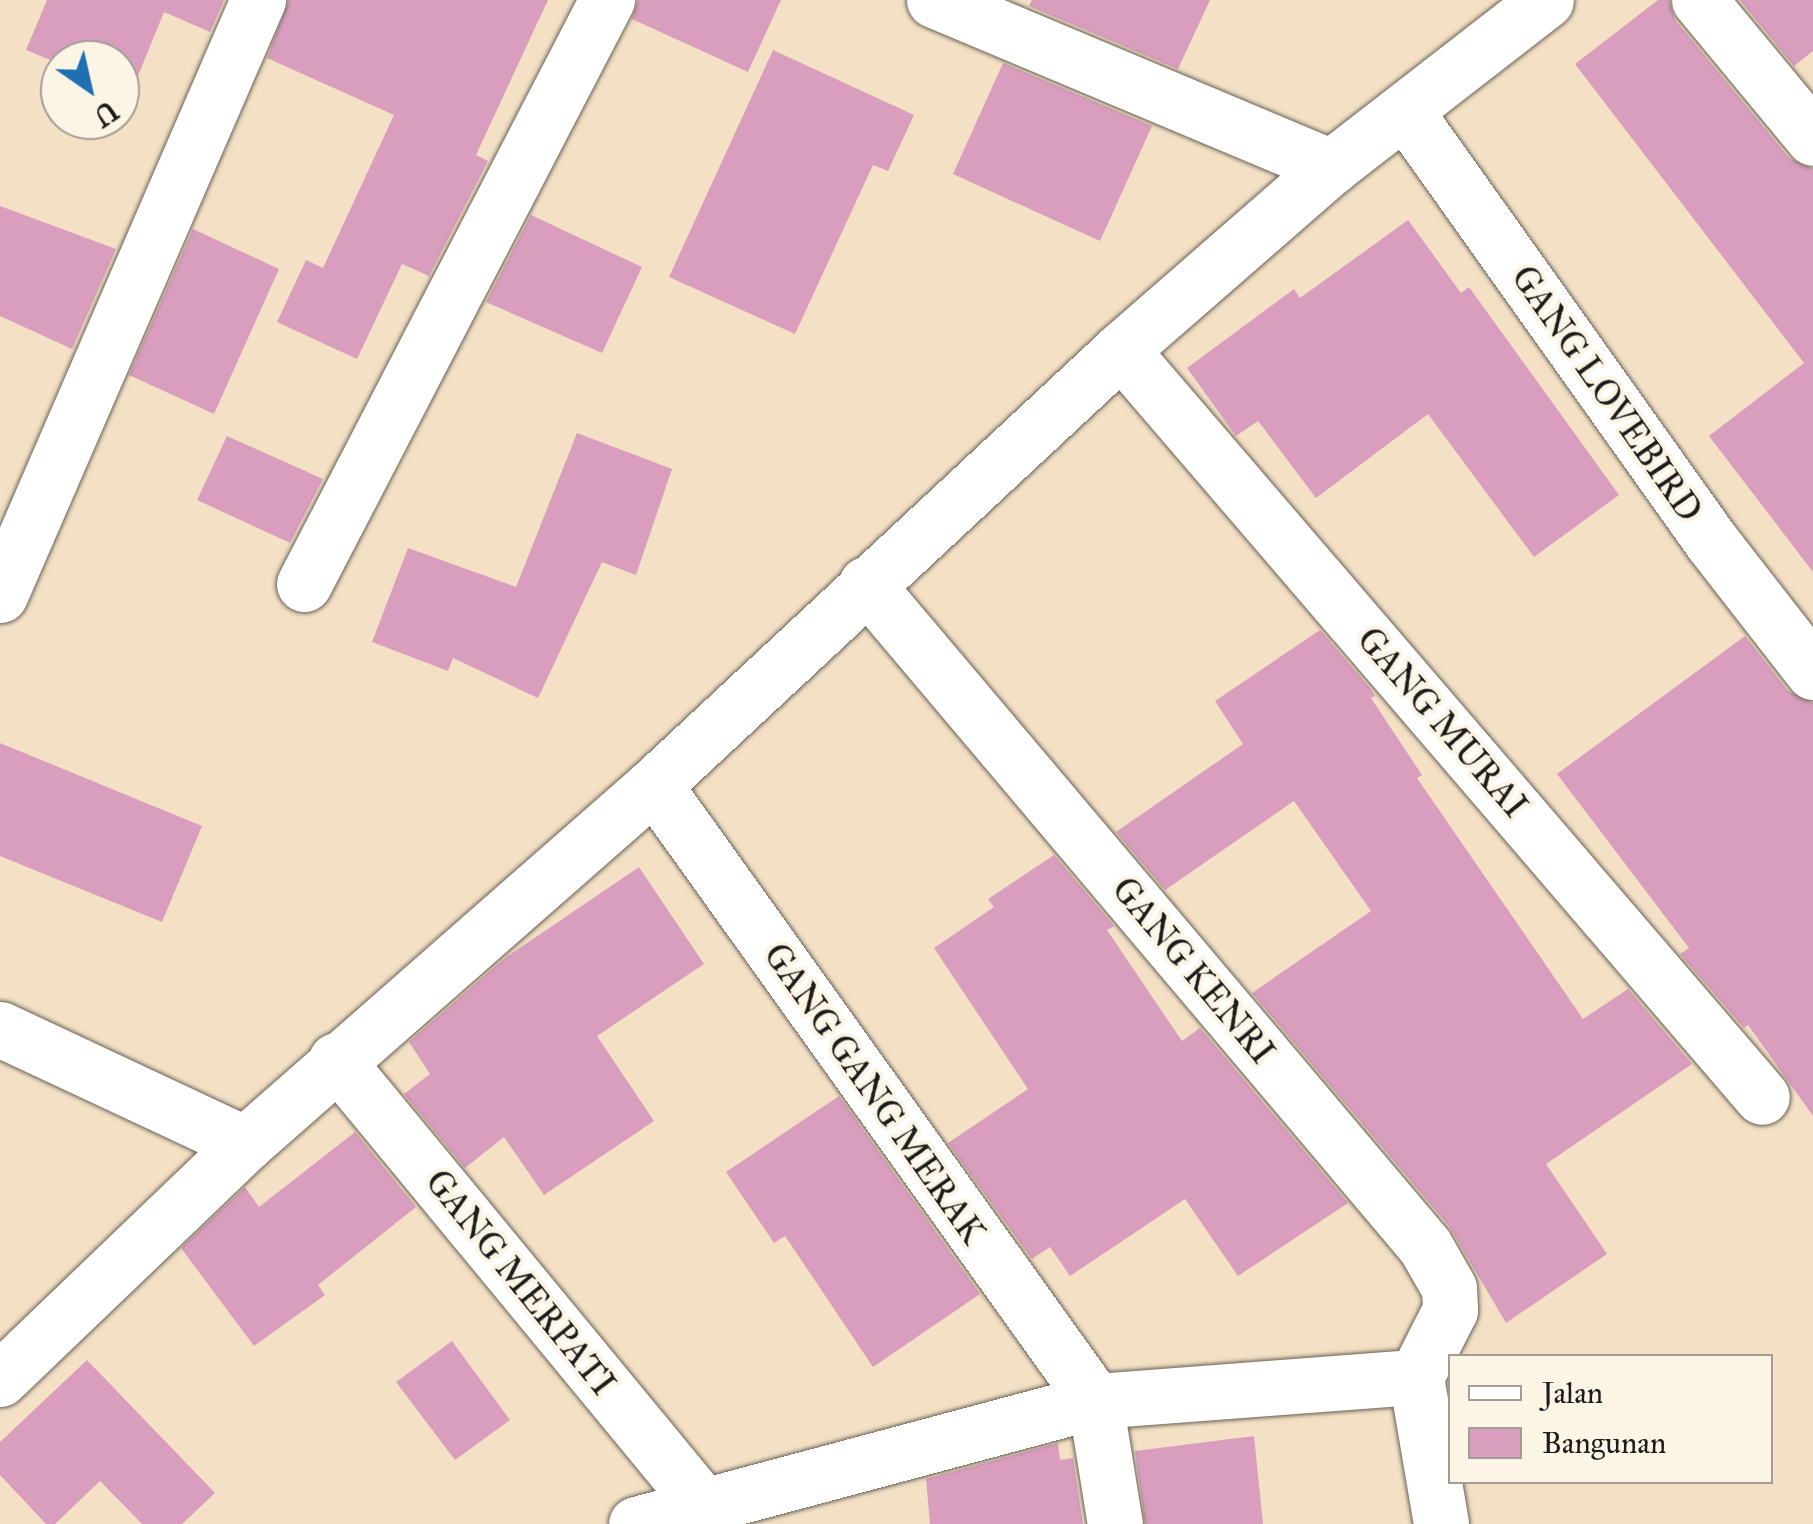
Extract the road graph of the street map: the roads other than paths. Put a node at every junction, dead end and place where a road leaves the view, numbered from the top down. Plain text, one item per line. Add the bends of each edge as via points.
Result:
1 (258, 0) edge
2 (607, 0) edge
3 (934, 0) edge
4 (1546, 0) edge
5 (1699, 0) edge
6 (1405, 111) junction
7 (1813, 138) edge
8 (1332, 167) junction
9 (1121, 350) junction
10 (304, 584) dead end
11 (866, 584) junction
12 (0, 595) edge
13 (1813, 672) edge
14 (654, 785) junction
15 (0, 1029) edge
16 (336, 1060) junction
17 (1762, 1097) dead end
18 (245, 1144) junction
19 (1416, 1377) junction
20 (0, 1380) edge
21 (1095, 1402) junction
22 (705, 1515) edge
23 (636, 1524) edge
24 (1115, 1524) edge
25 (1441, 1524) edge

1 - 12 street
2 - 10 street
3 - 8 street
4 - 6 street
5 - 7 street
6 - 8 street
6 - 13 street, GANG LOVEBIRD via 1711,541
8 - 9 street
9 - 11 street
9 - 17 street, GANG MURAI
11 - 14 street
11 - 19 street, GANG KENRI via 1425,1246 1449,1288 1450,1310
14 - 16 street
14 - 21 street, GANG GANG MERAK
15 - 18 street
16 - 18 street
16 - 22 street, GANG MERPATI
18 - 20 street
19 - 21 street
19 - 25 street
21 - 22 street
21 - 24 street
22 - 23 street

